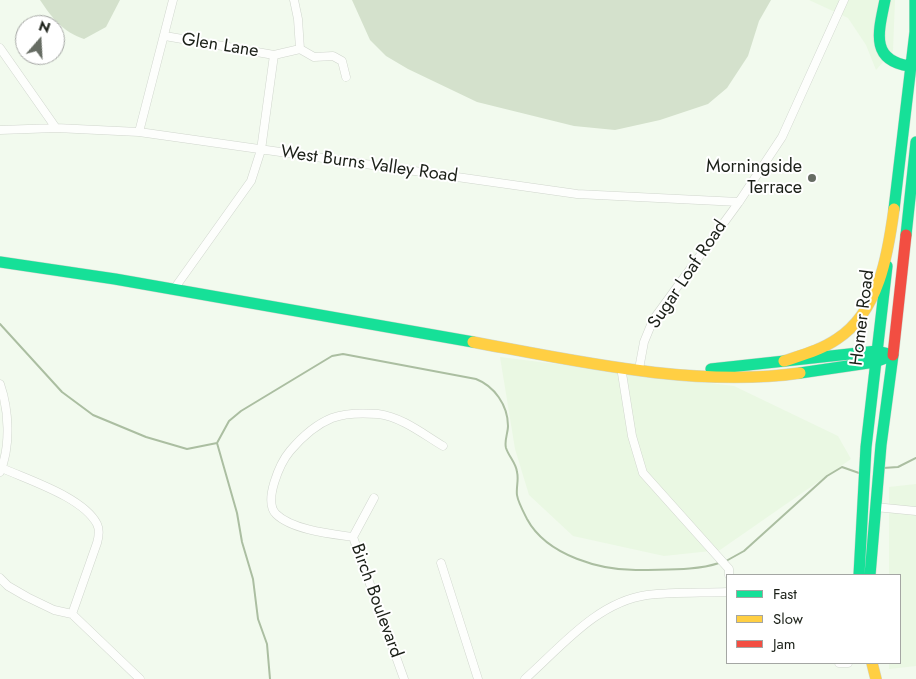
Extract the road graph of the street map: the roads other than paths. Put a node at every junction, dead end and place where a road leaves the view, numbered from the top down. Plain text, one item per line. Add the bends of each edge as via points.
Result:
1 (173, 0) edge
2 (294, 0) edge
3 (844, 0) edge
4 (885, 0) edge
5 (915, 0) edge
6 (165, 36) junction
7 (0, 48) edge
8 (300, 49) junction
9 (274, 55) junction
10 (909, 66) junction
11 (346, 77) dead end
12 (56, 128) junction
13 (0, 130) edge
14 (139, 132) junction
15 (916, 142) edge
16 (261, 150) junction
17 (897, 190) junction
18 (913, 192) edge
19 (739, 202) junction
20 (890, 244) junction
21 (0, 262) edge
22 (174, 289) junction
23 (893, 354) junction
24 (876, 356) junction
25 (784, 361) junction
26 (621, 367) junction
27 (638, 369) junction
28 (671, 373) junction
29 (0, 384) edge
30 (443, 446) dead end
31 (1, 470) edge
32 (374, 498) dead end
33 (875, 507) junction
34 (916, 511) edge
35 (353, 537) junction
36 (442, 563) dead end
37 (729, 572) edge
38 (859, 574) edge
39 (870, 574) edge
40 (0, 578) edge
41 (726, 592) edge
42 (72, 614) junction
43 (872, 664) edge
44 (140, 679) edge
45 (404, 679) edge
46 (478, 679) edge
47 (525, 679) edge
48 (876, 679) edge

1 - 6 street
2 - 8 street
3 - 19 street, Sugar Loaf Road via 782,137
4 - 10 main road via 880,47 891,62
5 - 10 main road, Homer Road
6 - 9 street, Glen Lane
6 - 14 street
7 - 12 street
8 - 9 street
8 - 11 street via 314,57 332,56 342,61
9 - 16 street
10 - 17 main road, Homer Road
12 - 13 street, West Burns Valley Road
12 - 14 street, West Burns Valley Road
14 - 16 street, West Burns Valley Road
15 - 18 main road, Homer Road
16 - 19 street, West Burns Valley Road via 577,194
16 - 22 street via 251,181
17 - 18 street
17 - 20 main road, Homer Road
18 - 23 main road, Homer Road
19 - 27 street, Sugar Loaf Road via 653,320
20 - 24 main road, Homer Road
20 - 25 main road via 868,306 852,327 829,346
21 - 22 main road
22 - 26 main road
23 - 24 main road
23 - 33 main road, Homer Road
24 - 25 main road
24 - 28 main road via 791,374 750,377
24 - 38 main road, Homer Road via 866,447
25 - 28 main road
26 - 27 main road
26 - 37 street via 632,436 643,473
27 - 28 main road
29 - 31 street via 8,425
30 - 35 street via 404,422 379,414 354,414 333,418 309,432 289,452 274,482 270,499 275,513 286,521
31 - 42 street via 82,507 97,525 97,543
32 - 35 street, Birch Boulevard
33 - 34 street
33 - 39 main road, Homer Road
35 - 45 street, Birch Boulevard
36 - 46 street
40 - 42 street via 27,597 54,610
41 - 47 street via 646,596 619,603 591,619
42 - 44 street
43 - 48 main road

